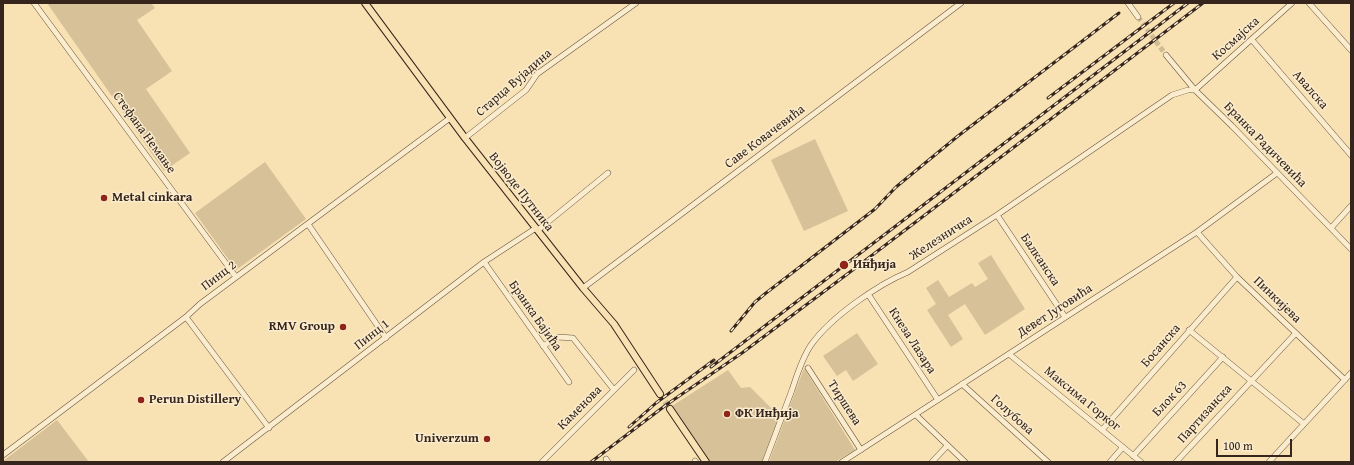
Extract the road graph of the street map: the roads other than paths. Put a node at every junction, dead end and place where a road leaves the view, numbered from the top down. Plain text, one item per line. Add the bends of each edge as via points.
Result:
1 (34, 3) edge
2 (365, 3) edge
3 (636, 3) edge
4 (961, 3) edge
5 (1128, 3) edge
6 (1292, 3) edge
7 (1308, 3) edge
8 (1138, 17) tunnel mouth
9 (1252, 40) junction
10 (1351, 50) edge
11 (1166, 56) tunnel mouth
12 (1195, 90) junction
13 (450, 118) junction
14 (465, 138) junction
15 (1351, 155) edge
16 (608, 173) dead end
17 (1277, 173) junction
18 (1351, 206) edge
19 (997, 215) junction
20 (308, 224) junction
21 (1331, 228) junction
22 (537, 229) junction
23 (1197, 232) junction
24 (1351, 249) edge
25 (484, 262) junction
26 (1237, 276) junction
27 (236, 277) junction
28 (583, 288) junction
29 (868, 294) junction
30 (186, 317) junction
31 (1064, 317) junction
32 (1189, 330) junction
33 (1296, 333) junction
34 (386, 338) junction
35 (543, 346) junction
36 (1009, 354) junction
37 (1223, 358) junction
38 (808, 368) dead end
39 (634, 370) dead end
40 (1351, 373) edge
41 (1251, 380) junction
42 (1345, 380) junction
43 (569, 382) dead end
44 (962, 384) junction
45 (614, 390) junction
46 (660, 394) tunnel mouth
47 (938, 400) junction
48 (670, 409) tunnel mouth
49 (916, 415) junction
50 (1304, 424) junction
51 (269, 428) junction
52 (1102, 430) junction
53 (947, 446) junction
54 (1123, 447) junction
55 (861, 450) junction
56 (3, 455) edge
57 (1133, 456) junction
58 (224, 462) edge
59 (542, 462) edge
60 (706, 462) edge
61 (765, 462) edge
62 (842, 462) edge
63 (932, 462) edge
64 (964, 462) edge
65 (1048, 462) edge
66 (1110, 462) edge
67 (1141, 462) edge
68 (1176, 462) edge
69 (1269, 462) edge

1 - 27 street, Стефана Немање
2 - 13 main road, Војводе Путника
3 - 14 street, Старца Вујадина via 537,74 526,90
4 - 28 street, Саве Ковачевића
5 - 8 street
6 - 9 street, Космајска
7 - 10 street
9 - 12 street, Космајска
9 - 15 street, Авалска
11 - 12 street, Бранка Радичевића
12 - 17 street, Бранка Радичевића
12 - 19 street, Железничка via 1172,95
13 - 14 main road, Војводе Путника
13 - 20 street, Пинц 2
14 - 22 main road, Војводе Путника
16 - 22 street, Пинц 1
17 - 21 street, Бранка Радичевића
17 - 23 street, Девет Југовића
18 - 21 street
19 - 29 street, Железничка via 908,272 896,276
19 - 31 street, Балканска
20 - 27 street, Пинц 2
20 - 34 street
21 - 24 street, Бранка Радичевића
22 - 25 street, Пинц 1
22 - 28 main road, Војводе Путника
23 - 26 street, Пинкијева
23 - 31 street, Девет Југовића
25 - 34 street, Пинц 1
25 - 35 street, Бранка Бајића
26 - 32 street, Босанска
26 - 33 street, Пинкијева
27 - 30 street, Пинц 2
28 - 46 main road, Војводе Путника via 614,324
29 - 47 street, Кнеза Лазара
29 - 61 street, Железничка via 831,323 803,359
30 - 51 street
30 - 56 street, Пинц 2
31 - 36 street, Девет Југовића
32 - 37 street, Партизанска
32 - 52 street, Босанска
33 - 41 street, Партизанска
33 - 42 street, Пинкијева
34 - 51 street, Пинц 1
35 - 43 street, Бранка Бајића
35 - 45 street via 558,336 573,338
36 - 44 street, Девет Југовића
36 - 52 street, Максима Горког
37 - 41 street, Партизанска
37 - 57 street, Блок 63
38 - 55 street, Тиршева
39 - 45 street, Каменова
40 - 42 street
41 - 50 street, Партизанска
41 - 68 street, Партизанска
42 - 50 street
44 - 47 street, Девет Југовића
44 - 65 street, Голубова
45 - 59 street, Каменова
47 - 49 street, Девет Југовића
48 - 60 main road
49 - 53 street
49 - 55 street, Девет Југовића
50 - 69 street
51 - 58 street, Пинц 1
52 - 54 street, Максима Горког
53 - 63 street
53 - 64 street
54 - 57 street, Максима Горког
54 - 66 street
55 - 62 street, Девет Југовића
57 - 67 street, Максима Горког

